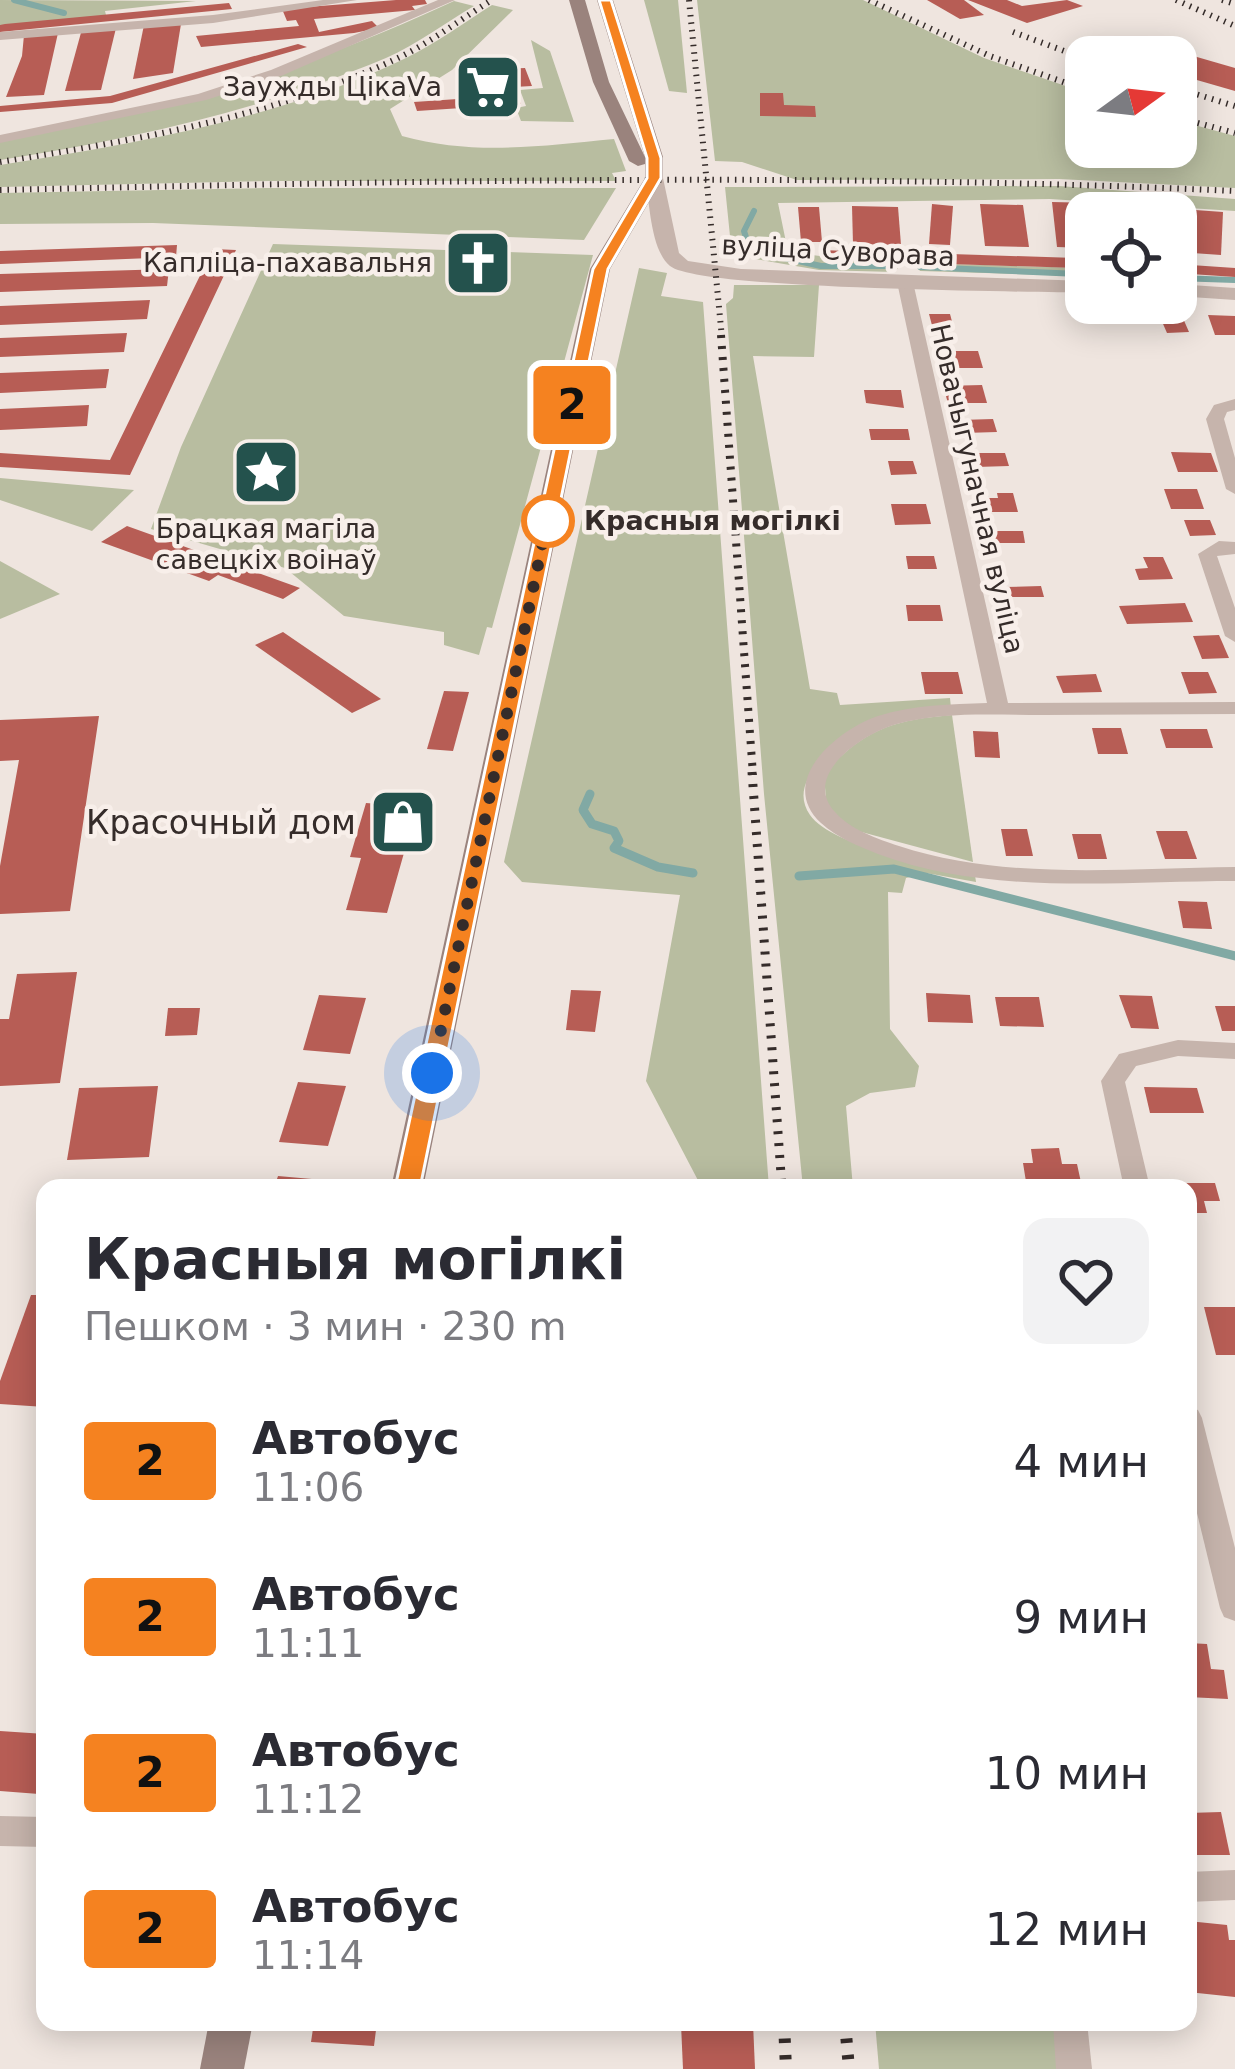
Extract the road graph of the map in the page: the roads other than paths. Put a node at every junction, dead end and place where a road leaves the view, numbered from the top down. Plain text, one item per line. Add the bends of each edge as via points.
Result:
1 (351, 0) edge
2 (449, 0) edge
3 (558, 0) edge
4 (604, 0) edge
5 (578, 5) edge
6 (0, 36) edge
7 (597, 68) junction
8 (626, 68) junction
9 (0, 140) edge
10 (654, 178) junction
11 (905, 281) junction
12 (1065, 286) edge
13 (1197, 291) edge
14 (1235, 294) edge
15 (1235, 404) edge
16 (1235, 489) edge
17 (1235, 548) edge
18 (1235, 636) edge
19 (1235, 708) edge
20 (998, 709) junction
21 (1235, 874) edge
22 (1235, 1051) edge
23 (409, 1179) edge
24 (1135, 1179) edge
25 (1197, 1454) edge
26 (1235, 1608) edge
27 (0, 1831) edge
28 (36, 1832) edge
29 (1235, 1885) edge
30 (1197, 1887) edge
31 (230, 2031) edge
32 (1071, 2031) edge
33 (221, 2069) edge
34 (1074, 2069) edge

1 - 6 street
2 - 9 street via 276,74
3 - 5 main road
4 - 8 main road
5 - 7 main road
7 - 8 main road
7 - 10 main road
8 - 10 main road
10 - 11 street, вуліца Суворава via 670,255 682,266
10 - 23 main road via 600,269
11 - 12 street, вуліца Суворава
11 - 20 street, Новачыгуначная вуліца
13 - 14 street
15 - 16 street via 1215,419
17 - 18 street via 1208,554
19 - 20 street
20 - 21 street via 880,722 816,773 812,794 821,815 849,834 986,873
22 - 24 street via 1178,1048 1128,1060 1113,1081
25 - 26 street
27 - 28 street
29 - 30 street
31 - 33 main road
32 - 34 street

